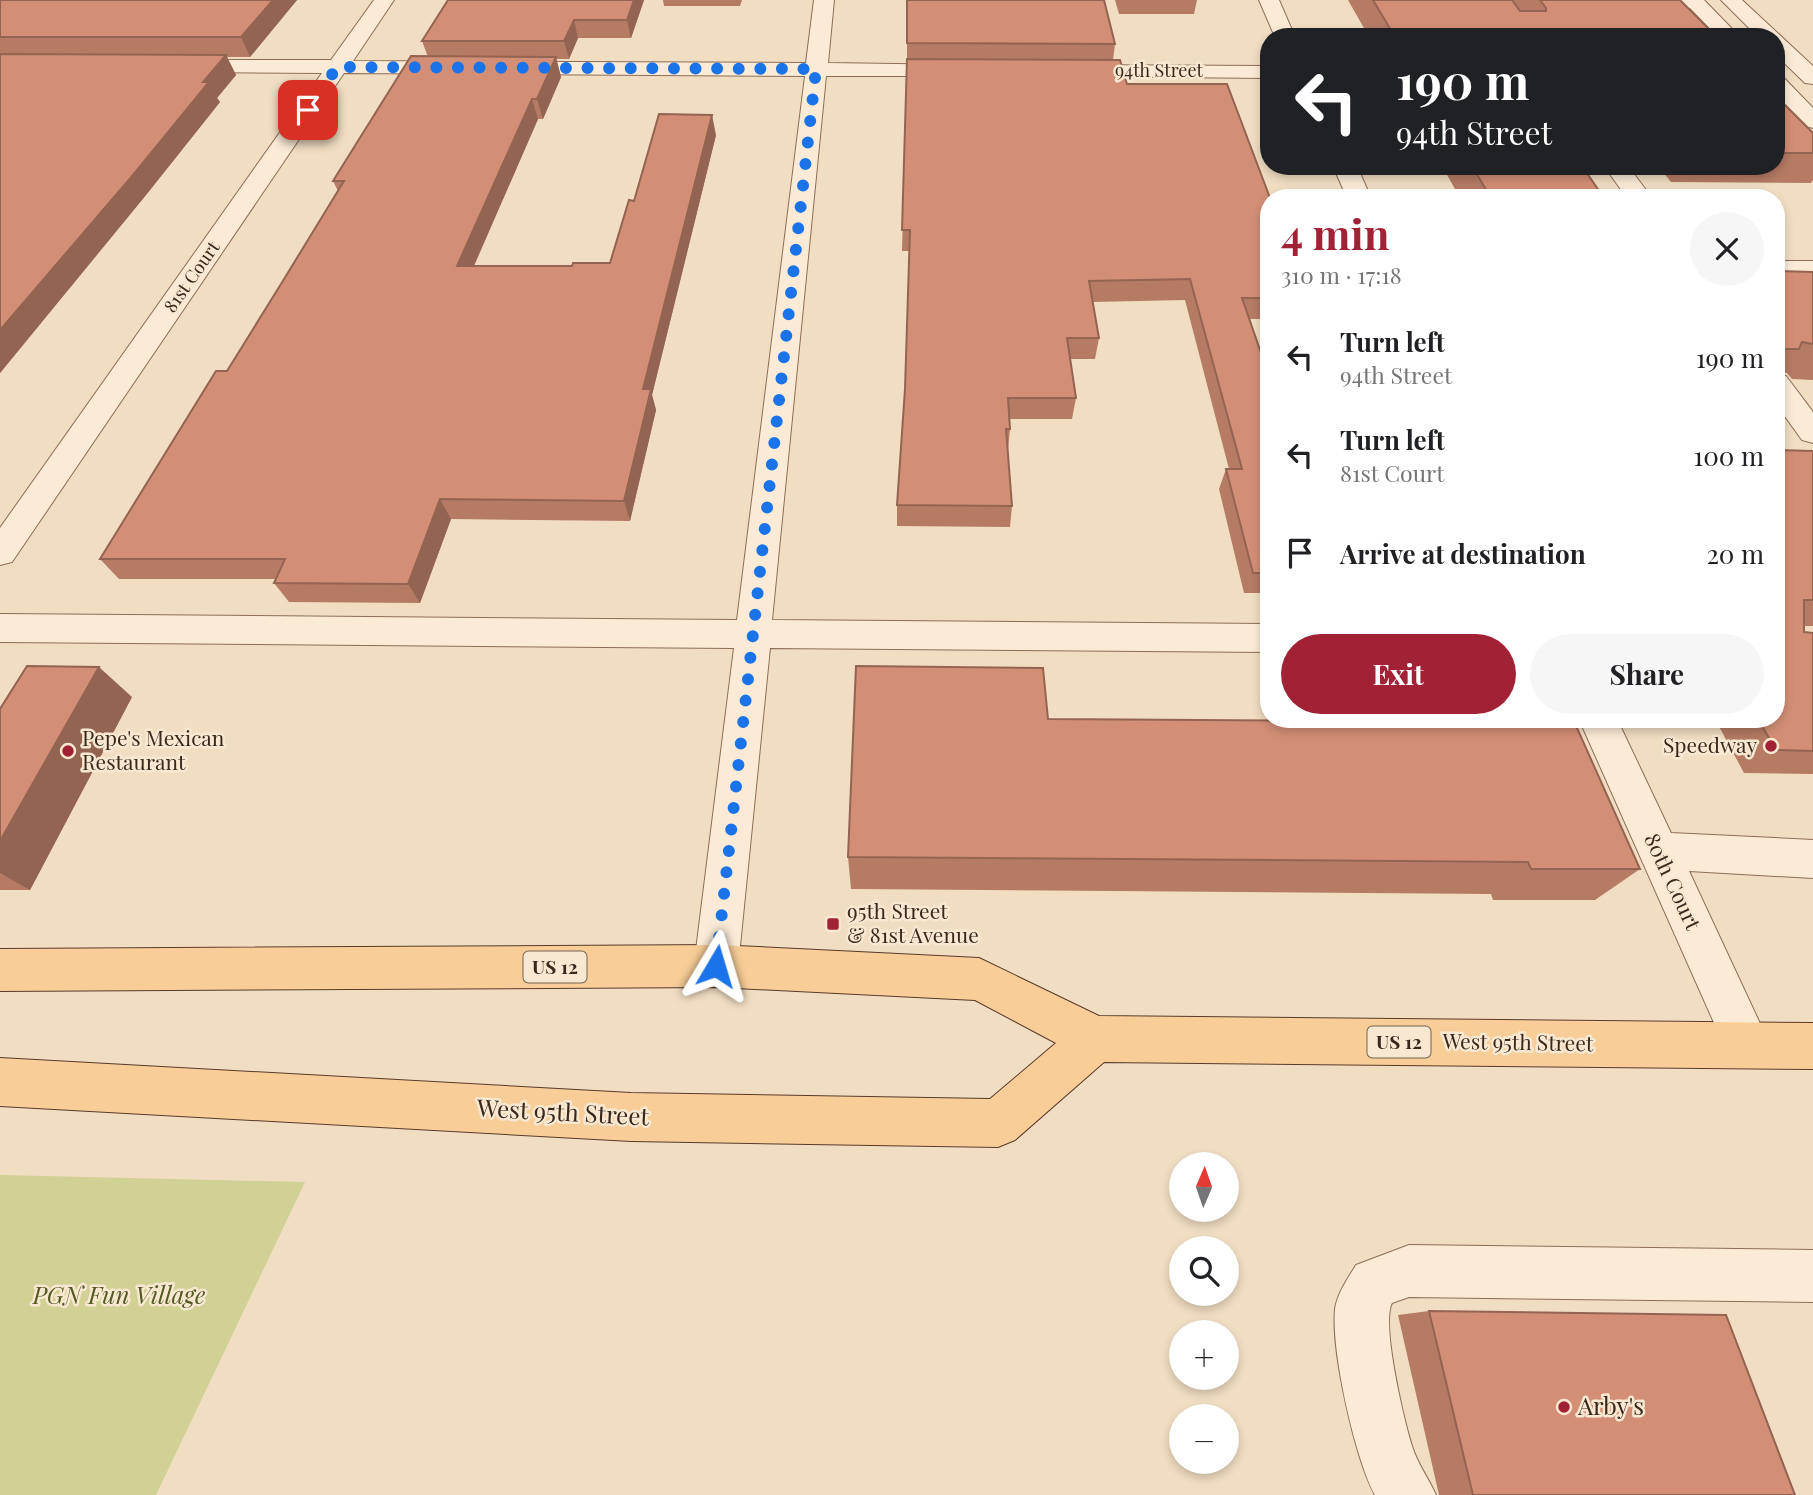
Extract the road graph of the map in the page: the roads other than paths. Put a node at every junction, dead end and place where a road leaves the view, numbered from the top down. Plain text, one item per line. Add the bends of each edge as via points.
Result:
1 (384, 0) edge
2 (824, 0) edge
3 (1269, 0) edge
4 (1541, 0) edge
5 (1731, 0) edge
6 (1636, 1) edge
7 (1694, 1) edge
8 (1282, 28) edge
9 (1721, 28) edge
10 (1761, 28) edge
11 (1785, 51) edge
12 (162, 66) edge
13 (337, 67) junction
14 (816, 69) junction
15 (982, 70) edge
16 (1051, 71) edge
17 (1260, 72) edge
18 (1785, 74) edge
19 (1812, 75) edge
20 (1785, 92) edge
21 (1813, 121) edge
22 (1785, 269) edge
23 (1813, 269) edge
24 (1785, 395) edge
25 (1813, 433) edge
26 (0, 553) edge
27 (0, 628) edge
28 (753, 634) junction
29 (1260, 638) edge
30 (1602, 728) edge
31 (1658, 850) junction
32 (1813, 859) edge
33 (716, 966) junction
34 (0, 971) edge
35 (1096, 1039) junction
36 (1746, 1045) junction
37 (1813, 1046) edge
38 (0, 1082) edge
39 (1813, 1276) edge
40 (1407, 1495) edge

1 - 13 street, 81st Court
2 - 14 street
3 - 8 street
4 - 6 street
5 - 10 street
6 - 7 street
7 - 9 street
11 - 19 street
12 - 13 street
13 - 14 street
13 - 26 street, 81st Court
14 - 15 street
14 - 28 street
16 - 17 street, 94th Street
18 - 19 street
20 - 21 street
22 - 23 street
24 - 25 street
27 - 28 street
28 - 29 street
28 - 33 street
30 - 31 street, 80th Court
31 - 32 street
31 - 36 street, 80th Court
33 - 34 main road, West 95th Street / US 12
33 - 35 main road, West 95th Street / US 12 via 978,979
35 - 36 main road, West 95th Street / US 12
35 - 38 main road, West 95th Street via 998,1123 631,1117
36 - 37 main road, West 95th Street / US 12
39 - 40 street via 1409,1271 1374,1283 1362,1306 1361,1332 1386,1458

